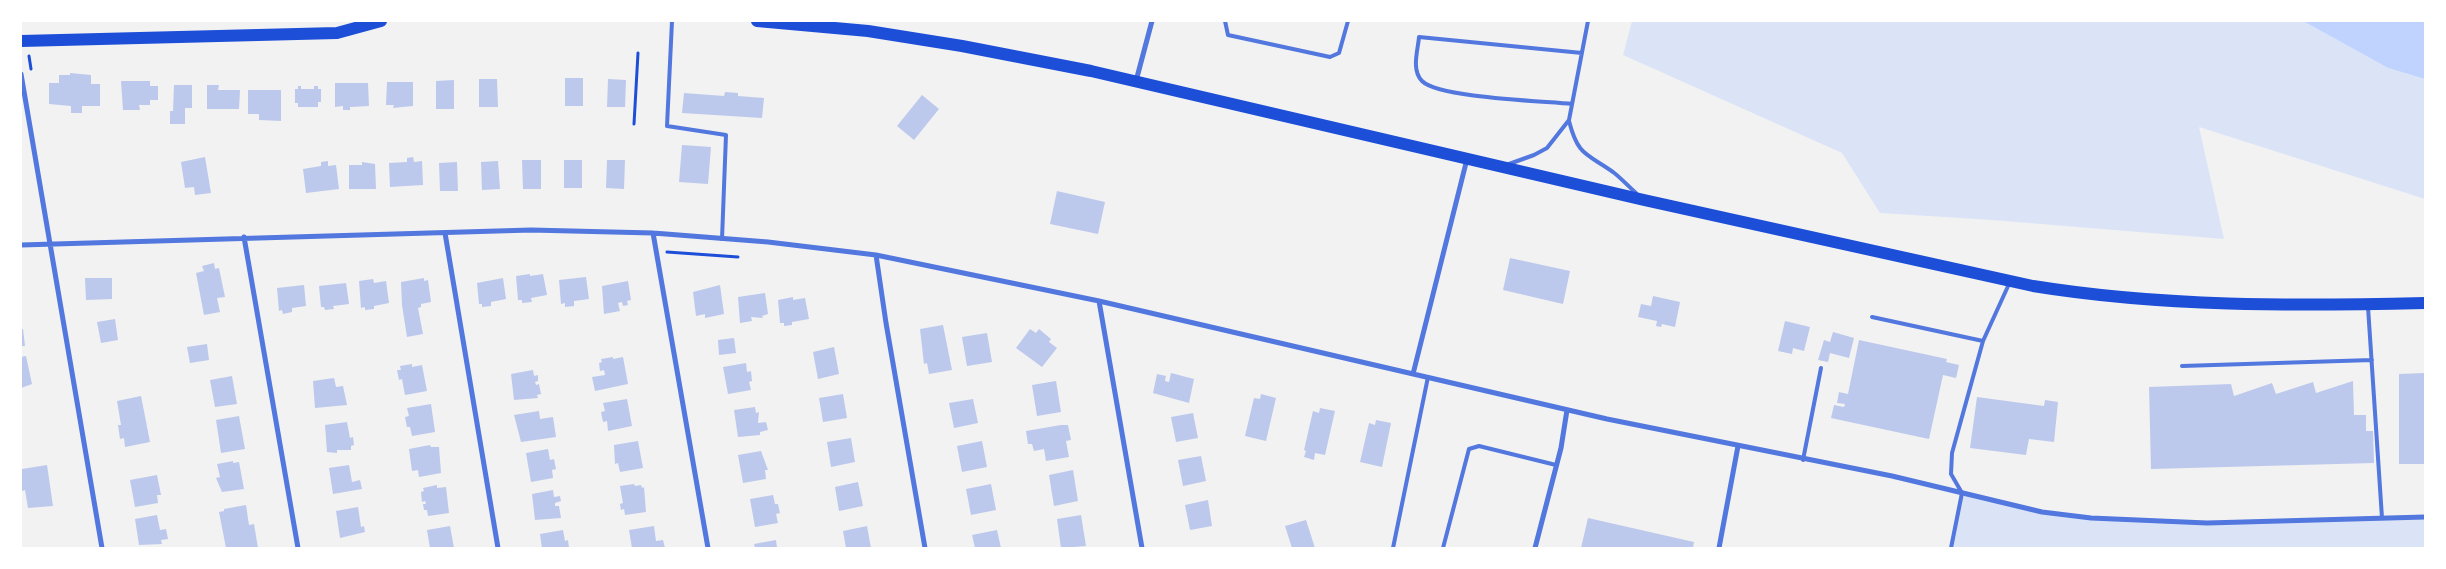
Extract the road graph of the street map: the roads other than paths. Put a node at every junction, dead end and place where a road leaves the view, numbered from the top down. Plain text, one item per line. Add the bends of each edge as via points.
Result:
1 (381, 21) edge
2 (672, 21) edge
3 (1152, 21) edge
4 (1225, 21) edge
5 (1348, 21) edge
6 (1588, 21) edge
7 (764, 22) edge
8 (21, 40) edge
9 (1582, 53) junction
10 (21, 74) edge
11 (1136, 82) junction
12 (1572, 104) junction
13 (1569, 120) junction
14 (1467, 158) junction
15 (1502, 166) junction
16 (1644, 200) junction
17 (445, 233) junction
18 (653, 233) junction
19 (244, 237) junction
20 (722, 239) junction
21 (49, 244) junction
22 (21, 245) edge
23 (876, 255) junction
24 (2011, 281) junction
25 (1099, 301) junction
26 (2425, 303) edge
27 (2368, 304) junction
28 (1872, 317) dead end
29 (1983, 341) junction
30 (2372, 360) junction
31 (2182, 366) dead end
32 (1822, 368) dead end
33 (1413, 374) junction
34 (1428, 377) junction
35 (1567, 410) junction
36 (1738, 446) junction
37 (1803, 460) junction
38 (1556, 464) junction
39 (1962, 493) junction
40 (2425, 517) edge
41 (2382, 518) junction
42 (102, 548) edge
43 (298, 548) edge
44 (498, 548) edge
45 (708, 548) edge
46 (926, 548) edge
47 (1142, 548) edge
48 (1393, 548) edge
49 (1443, 548) edge
50 (1535, 548) edge
51 (1719, 548) edge
52 (1951, 548) edge

1 - 8 main road via 337,33
2 - 20 lane via 667,126 726,135
3 - 11 street
4 - 5 lane via 1228,35 1330,57 1339,53
6 - 9 lane
7 - 11 main road via 868,31
9 - 12 lane
9 - 12 lane via 1419,36 1416,70 1421,81 1433,88
10 - 21 street
11 - 14 main road
12 - 13 lane
13 - 15 lane via 1546,148
13 - 16 lane via 1574,139 1582,152 1613,172
14 - 15 main road
14 - 33 street
15 - 16 main road
16 - 24 main road
17 - 18 street via 531,230
17 - 19 street
17 - 44 street
18 - 20 street
18 - 45 street
19 - 21 street
19 - 43 street
20 - 23 street
21 - 22 street
21 - 42 street
23 - 25 street
23 - 46 street
24 - 27 main road via 2151,302
24 - 29 lane
25 - 33 street
25 - 47 street
26 - 27 main road
27 - 30 lane
28 - 29 lane
29 - 39 lane via 1952,453 1952,474
30 - 31 lane
30 - 41 lane
32 - 37 lane
33 - 34 street
34 - 35 street
34 - 48 lane
35 - 36 street
35 - 38 street
36 - 37 street
36 - 51 street
37 - 39 street
38 - 49 lane via 1479,446 1469,449
38 - 50 street
39 - 41 street via 2042,512 2091,518 2207,522
39 - 52 lane
40 - 41 street

